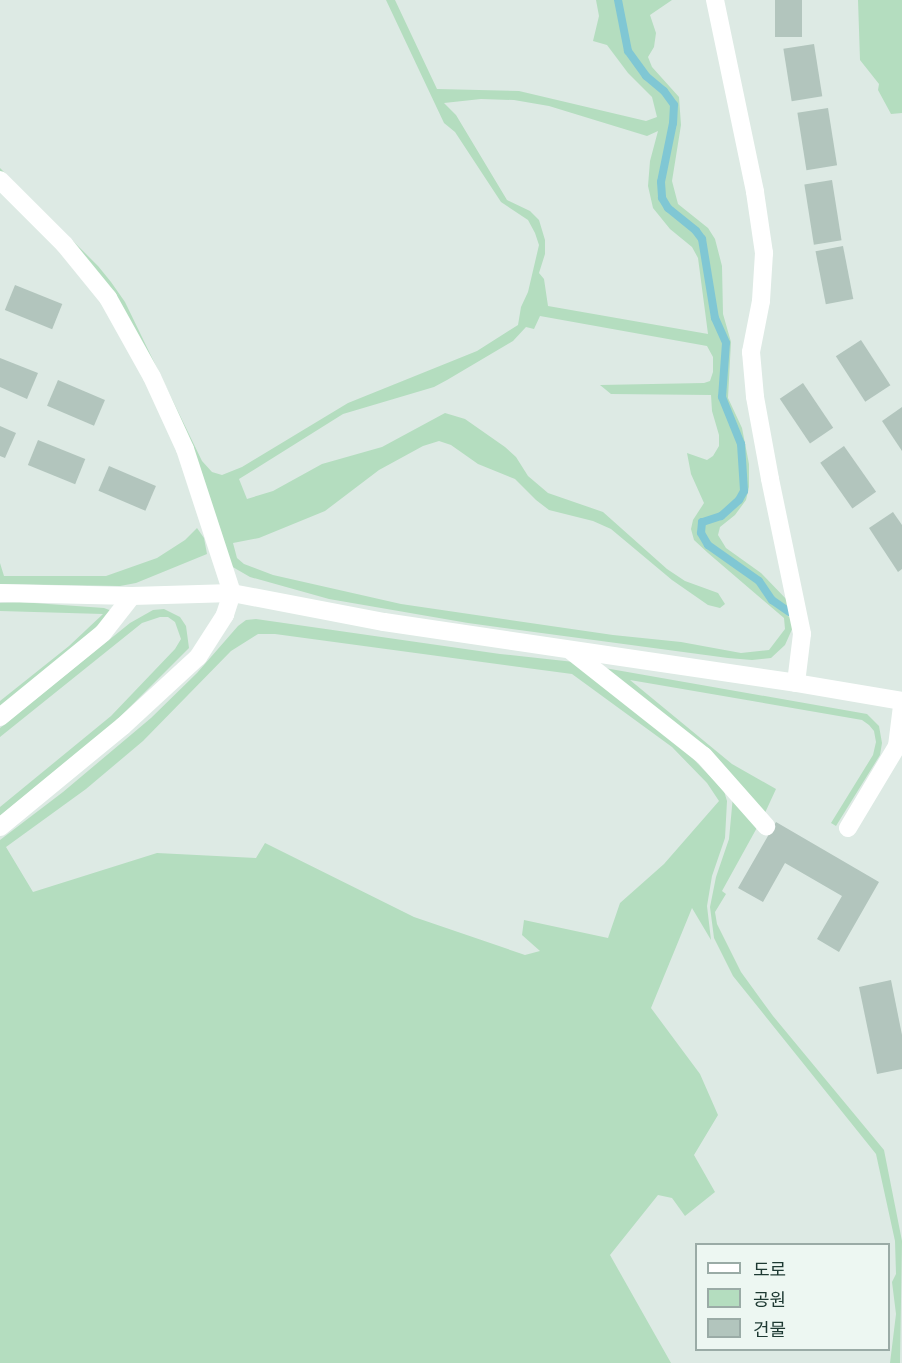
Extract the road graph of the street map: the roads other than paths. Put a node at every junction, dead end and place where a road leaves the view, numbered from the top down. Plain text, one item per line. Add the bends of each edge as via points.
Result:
1 (715, 0) edge
2 (0, 180) edge
3 (232, 592) junction
4 (0, 593) edge
5 (132, 596) junction
6 (570, 650) junction
7 (796, 683) junction
8 (902, 704) edge
9 (0, 717) edge
10 (766, 826) dead end
11 (0, 827) edge
12 (848, 828) dead end

1 - 7 street via 764,253 761,301 750,352 770,479 802,634
2 - 3 street via 64,244 108,298 152,377 184,449
3 - 5 street
3 - 6 street
3 - 11 street via 225,615 198,657 123,726
4 - 5 street
5 - 9 street via 103,633
6 - 7 street
6 - 10 street via 704,756
7 - 8 street
8 - 12 street via 897,746

